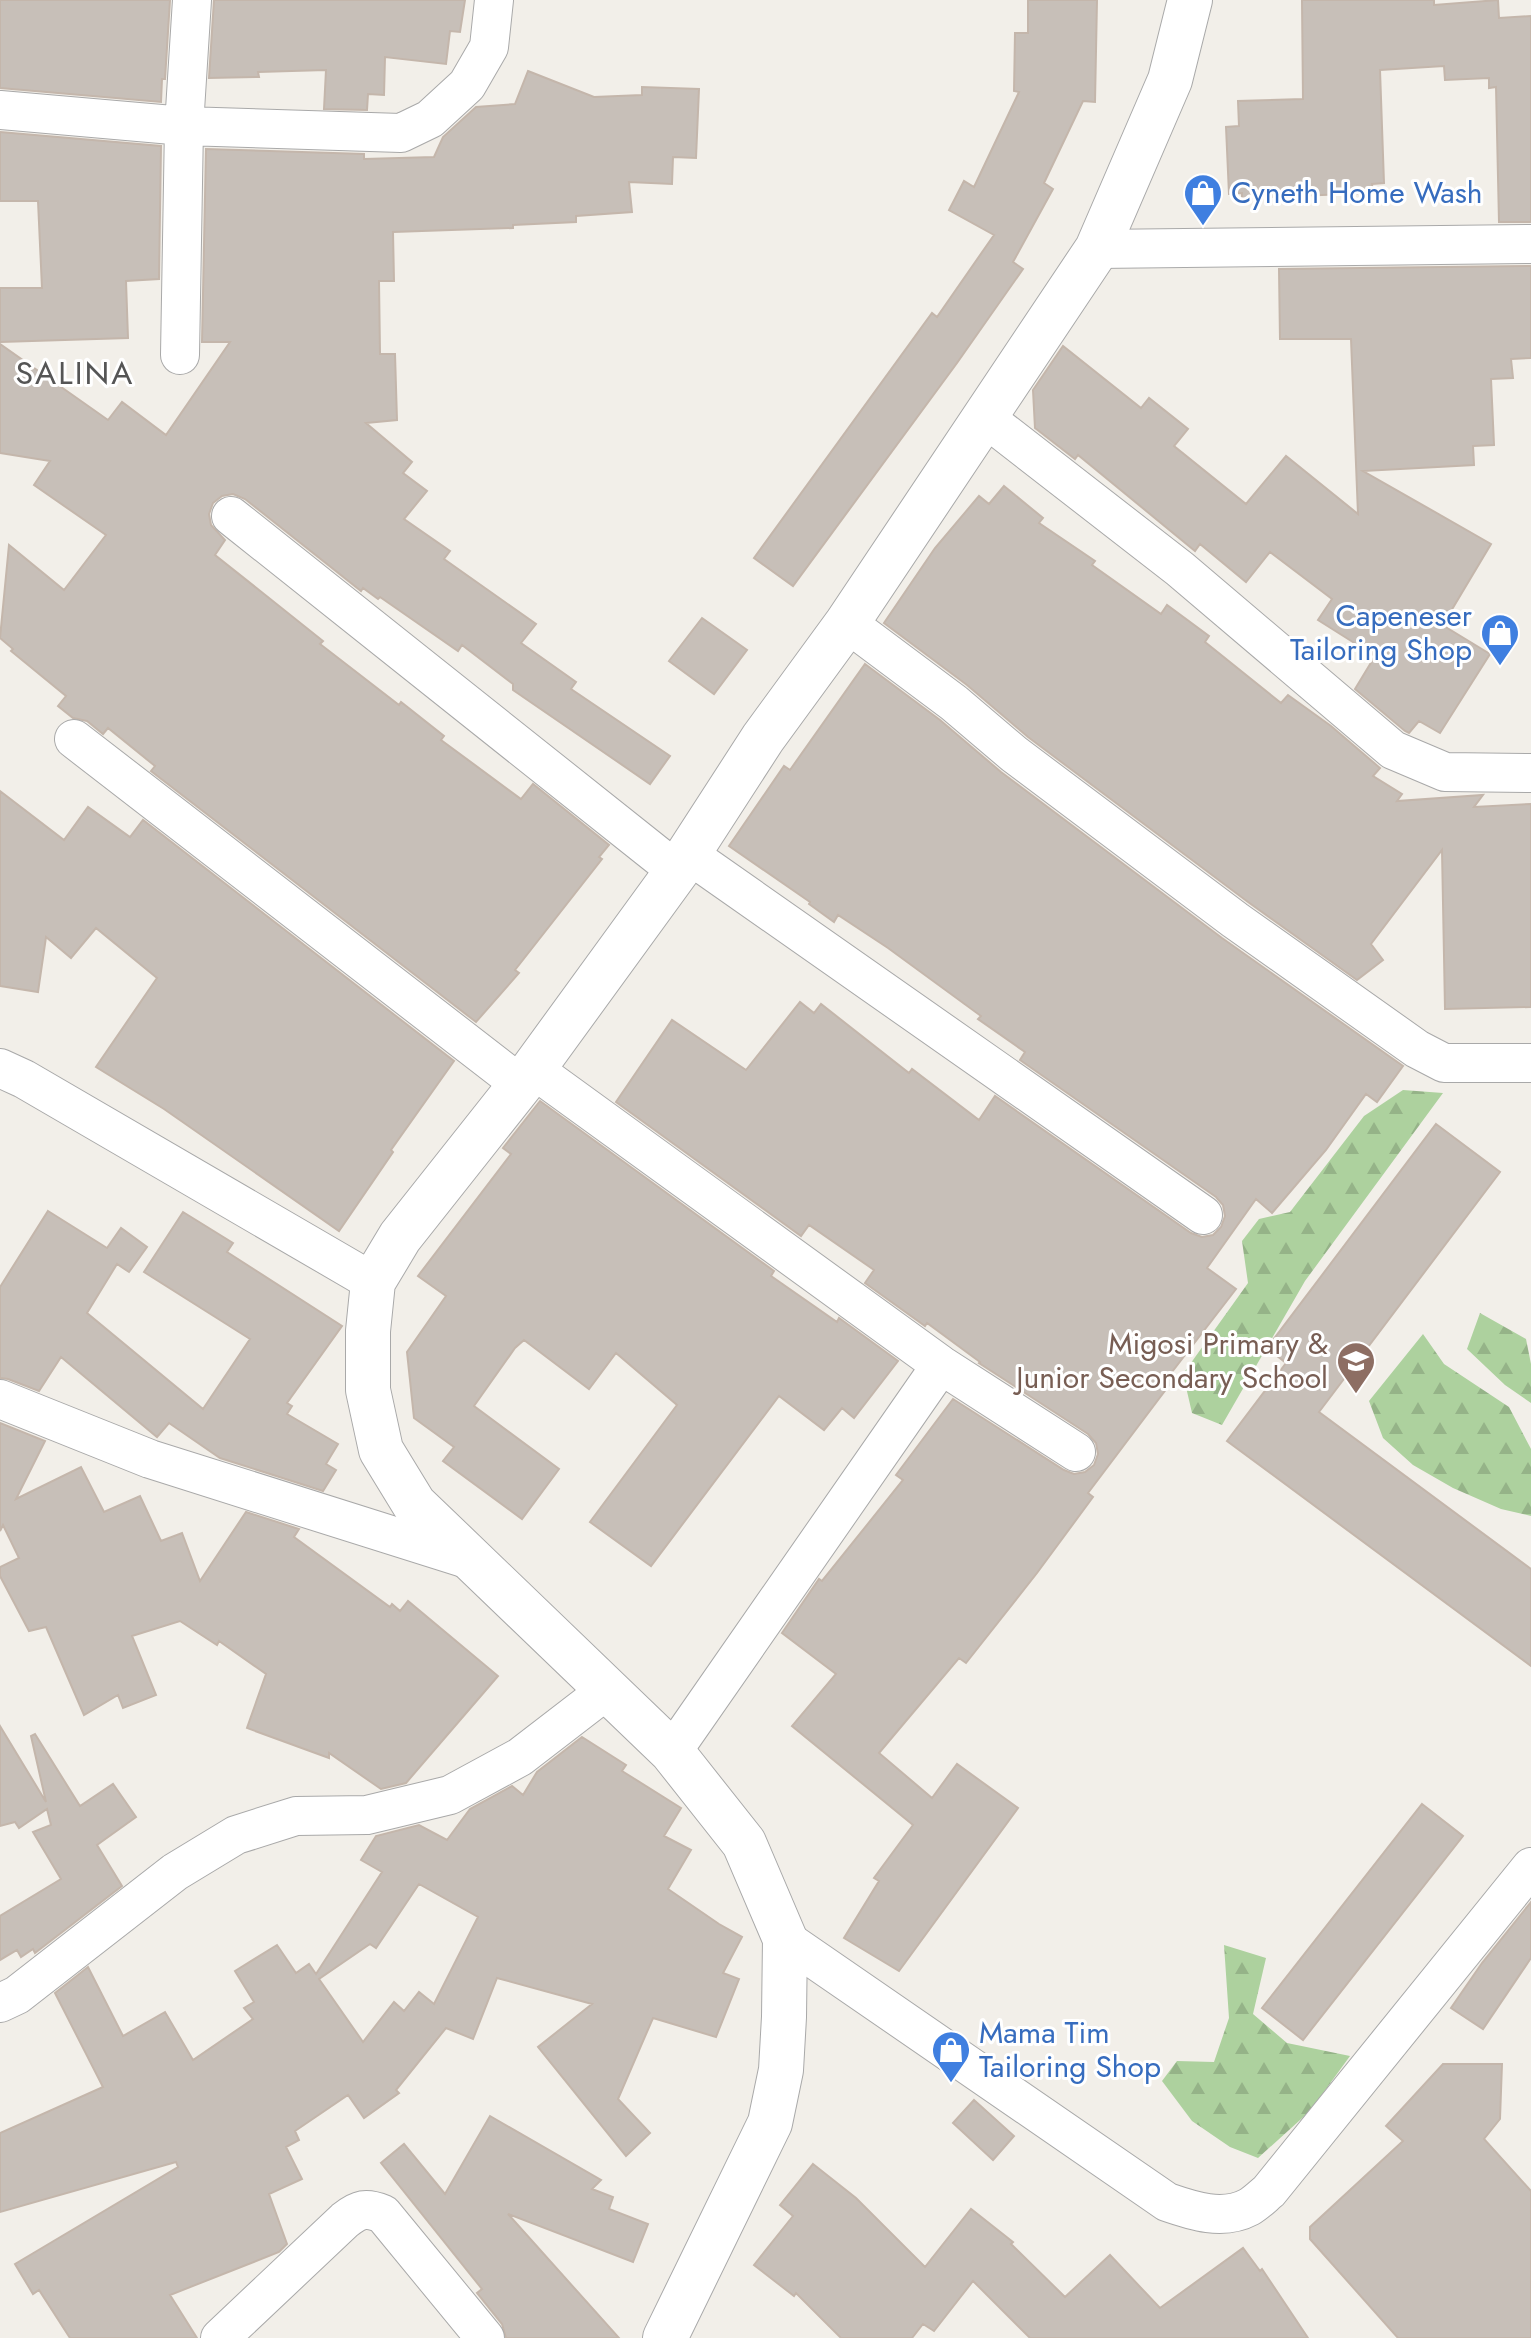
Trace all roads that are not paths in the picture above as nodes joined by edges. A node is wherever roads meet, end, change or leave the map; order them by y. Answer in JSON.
{"nodes":[{"id":1,"x":192,"y":0,"type":"edge"},
{"id":2,"x":494,"y":0,"type":"edge"},
{"id":3,"x":1190,"y":0,"type":"edge"},
{"id":4,"x":0,"y":110,"type":"edge"},
{"id":5,"x":184,"y":126,"type":"junction"},
{"id":6,"x":1531,"y":244,"type":"edge"},
{"id":7,"x":1097,"y":249,"type":"junction"},
{"id":8,"x":180,"y":355,"type":"dead end"},
{"id":9,"x":983,"y":416,"type":"junction"},
{"id":10,"x":231,"y":516,"type":"dead end"},
{"id":11,"x":847,"y":623,"type":"junction"},
{"id":12,"x":74,"y":739,"type":"dead end"},
{"id":13,"x":1531,"y":773,"type":"edge"},
{"id":14,"x":682,"y":863,"type":"junction"},
{"id":15,"x":1531,"y":1063,"type":"edge"},
{"id":16,"x":0,"y":1068,"type":"edge"},
{"id":17,"x":527,"y":1076,"type":"junction"},
{"id":18,"x":1203,"y":1215,"type":"dead end"},
{"id":19,"x":373,"y":1282,"type":"junction"},
{"id":20,"x":941,"y":1365,"type":"junction"},
{"id":21,"x":0,"y":1399,"type":"edge"},
{"id":22,"x":1076,"y":1452,"type":"dead end"},
{"id":23,"x":473,"y":1561,"type":"junction"},
{"id":24,"x":607,"y":1690,"type":"junction"},
{"id":25,"x":672,"y":1752,"type":"junction"},
{"id":26,"x":1531,"y":1867,"type":"edge"},
{"id":27,"x":785,"y":1939,"type":"junction"},
{"id":28,"x":0,"y":2003,"type":"edge"},
{"id":29,"x":220,"y":2338,"type":"edge"},
{"id":30,"x":485,"y":2338,"type":"edge"},
{"id":31,"x":665,"y":2338,"type":"edge"}],
"edges":[{"from":1,"to":5,"type":"street"},
{"from":2,"to":5,"type":"street"},
{"from":3,"to":7,"type":"street"},
{"from":4,"to":5,"type":"street"},
{"from":5,"to":8,"type":"street"},
{"from":6,"to":7,"type":"street"},
{"from":7,"to":9,"type":"street"},
{"from":9,"to":11,"type":"street"},
{"from":9,"to":13,"type":"street"},
{"from":10,"to":14,"type":"street"},
{"from":11,"to":14,"type":"street"},
{"from":11,"to":15,"type":"street"},
{"from":12,"to":17,"type":"street"},
{"from":14,"to":17,"type":"street"},
{"from":14,"to":18,"type":"street"},
{"from":16,"to":19,"type":"street"},
{"from":17,"to":19,"type":"street"},
{"from":17,"to":20,"type":"street"},
{"from":19,"to":23,"type":"street"},
{"from":20,"to":22,"type":"street"},
{"from":20,"to":25,"type":"street"},
{"from":21,"to":23,"type":"street"},
{"from":23,"to":24,"type":"street"},
{"from":24,"to":25,"type":"street"},
{"from":24,"to":28,"type":"street"},
{"from":25,"to":27,"type":"street"},
{"from":26,"to":27,"type":"street"},
{"from":27,"to":31,"type":"street"},
{"from":29,"to":30,"type":"street"}]}
